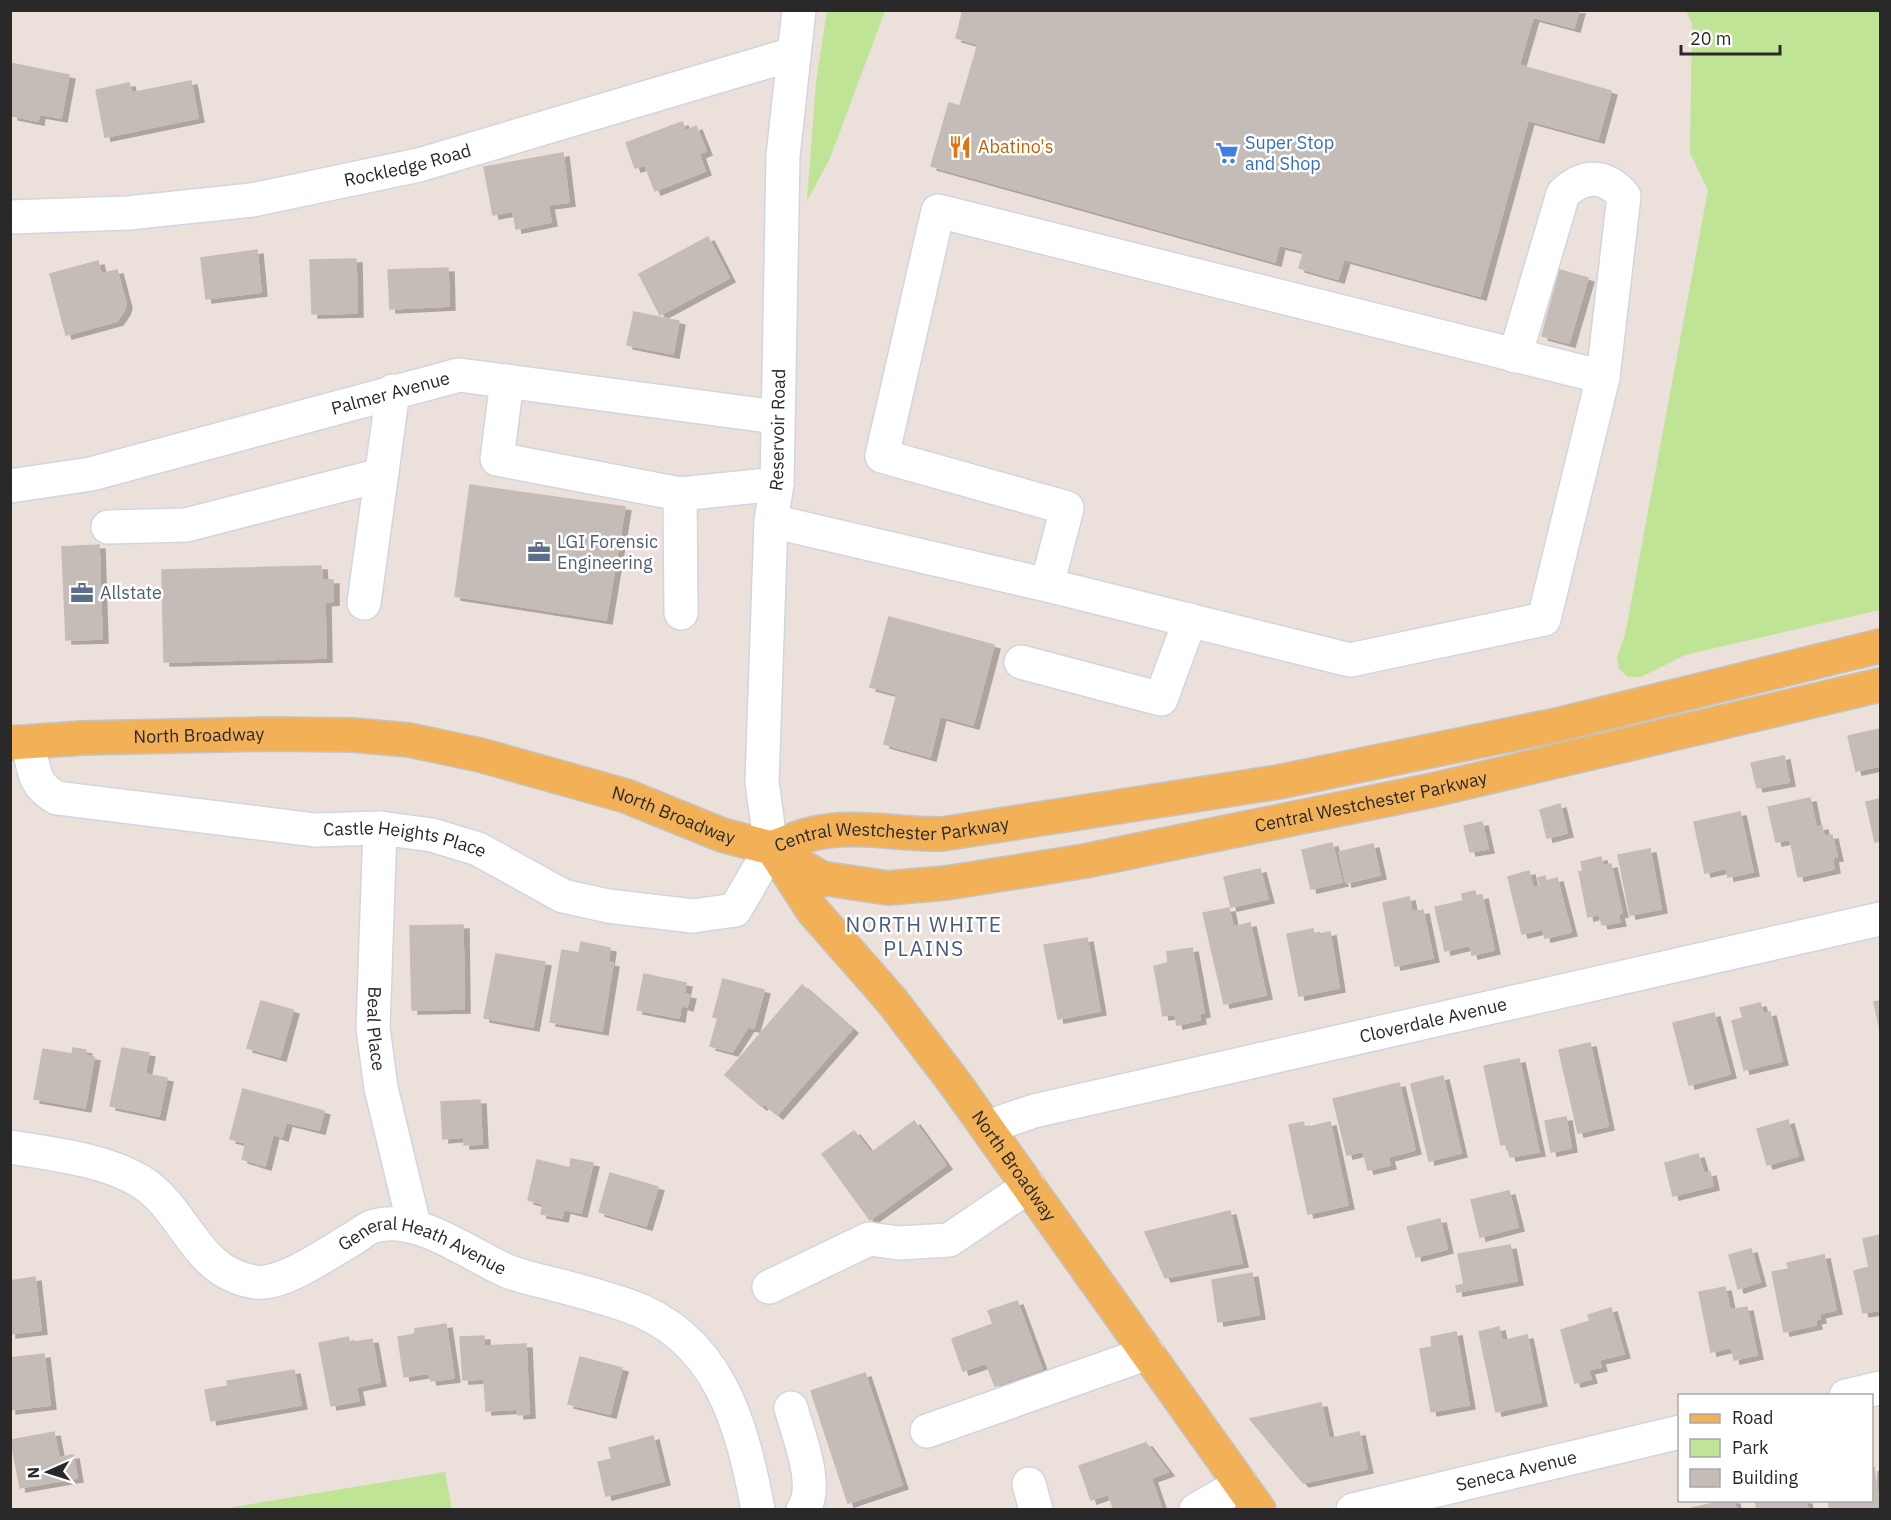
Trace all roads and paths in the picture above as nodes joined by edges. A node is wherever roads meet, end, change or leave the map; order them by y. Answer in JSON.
{"nodes":[{"id":1,"x":799,"y":10,"type":"edge"},
{"id":2,"x":793,"y":54,"type":"junction"},
{"id":3,"x":11,"y":216,"type":"edge"},
{"id":4,"x":1515,"y":356,"type":"junction"},
{"id":5,"x":1603,"y":377,"type":"junction"},
{"id":6,"x":507,"y":381,"type":"junction"},
{"id":7,"x":393,"y":391,"type":"junction"},
{"id":8,"x":777,"y":417,"type":"junction"},
{"id":9,"x":381,"y":475,"type":"junction"},
{"id":10,"x":777,"y":484,"type":"junction"},
{"id":11,"x":10,"y":486,"type":"edge"},
{"id":12,"x":680,"y":494,"type":"junction"},
{"id":13,"x":771,"y":521,"type":"junction"},
{"id":14,"x":108,"y":527,"type":"dead end"},
{"id":15,"x":1047,"y":585,"type":"junction"},
{"id":16,"x":364,"y":603,"type":"dead end"},
{"id":17,"x":681,"y":613,"type":"dead end"},
{"id":18,"x":1190,"y":621,"type":"junction"},
{"id":19,"x":1881,"y":646,"type":"edge"},
{"id":20,"x":1021,"y":662,"type":"dead end"},
{"id":21,"x":1881,"y":685,"type":"edge"},
{"id":22,"x":19,"y":743,"type":"edge"},
{"id":23,"x":380,"y":828,"type":"junction"},
{"id":24,"x":771,"y":848,"type":"junction"},
{"id":25,"x":1881,"y":920,"type":"edge"},
{"id":26,"x":987,"y":1127,"type":"junction"},
{"id":27,"x":10,"y":1147,"type":"edge"},
{"id":28,"x":1029,"y":1186,"type":"junction"},
{"id":29,"x":414,"y":1225,"type":"junction"},
{"id":30,"x":769,"y":1287,"type":"dead end"},
{"id":31,"x":1148,"y":1353,"type":"junction"},
{"id":32,"x":1881,"y":1388,"type":"edge"},
{"id":33,"x":1851,"y":1394,"type":"edge"},
{"id":34,"x":791,"y":1408,"type":"dead end"},
{"id":35,"x":927,"y":1431,"type":"dead end"},
{"id":36,"x":1678,"y":1432,"type":"edge"},
{"id":37,"x":1250,"y":1497,"type":"edge"},
{"id":38,"x":758,"y":1509,"type":"edge"},
{"id":39,"x":803,"y":1509,"type":"edge"},
{"id":40,"x":1196,"y":1509,"type":"edge"},
{"id":41,"x":1353,"y":1509,"type":"edge"}],
"edges":[{"from":1,"to":2,"type":"street","name":"Reservoir Road"},
{"from":2,"to":3,"type":"street","name":"Rockledge Road"},
{"from":2,"to":8,"type":"street","name":"Reservoir Road"},
{"from":4,"to":5,"type":"street"},
{"from":4,"to":5,"type":"street"},
{"from":4,"to":15,"type":"street"},
{"from":5,"to":18,"type":"street"},
{"from":6,"to":7,"type":"street","name":"Palmer Avenue"},
{"from":6,"to":8,"type":"street","name":"Palmer Avenue"},
{"from":6,"to":12,"type":"street"},
{"from":7,"to":9,"type":"street"},
{"from":7,"to":11,"type":"street","name":"Palmer Avenue"},
{"from":8,"to":10,"type":"street","name":"Reservoir Road"},
{"from":9,"to":14,"type":"street"},
{"from":9,"to":16,"type":"street"},
{"from":10,"to":12,"type":"street"},
{"from":10,"to":13,"type":"street","name":"Reservoir Road"},
{"from":12,"to":17,"type":"street"},
{"from":13,"to":15,"type":"street"},
{"from":13,"to":24,"type":"street","name":"Reservoir Road"},
{"from":15,"to":18,"type":"street"},
{"from":18,"to":20,"type":"street"},
{"from":19,"to":24,"type":"main road","name":"Central Westchester Parkway"},
{"from":21,"to":24,"type":"main road","name":"Central Westchester Parkway"},
{"from":22,"to":23,"type":"street","name":"Castle Heights Place"},
{"from":22,"to":24,"type":"main road","name":"North Broadway"},
{"from":23,"to":24,"type":"street","name":"Castle Heights Place"},
{"from":23,"to":29,"type":"street","name":"Beal Place"},
{"from":24,"to":26,"type":"main road","name":"North Broadway"},
{"from":25,"to":26,"type":"street","name":"Cloverdale Avenue"},
{"from":26,"to":28,"type":"main road","name":"North Broadway"},
{"from":27,"to":29,"type":"street","name":"General Heath Avenue"},
{"from":28,"to":30,"type":"street"},
{"from":28,"to":31,"type":"main road","name":"North Broadway"},
{"from":29,"to":38,"type":"street","name":"General Heath Avenue"},
{"from":31,"to":35,"type":"street"},
{"from":31,"to":37,"type":"main road","name":"North Broadway"},
{"from":32,"to":33,"type":"street"},
{"from":34,"to":39,"type":"street"},
{"from":36,"to":41,"type":"street","name":"Seneca Avenue"},
{"from":37,"to":40,"type":"street"}]}
